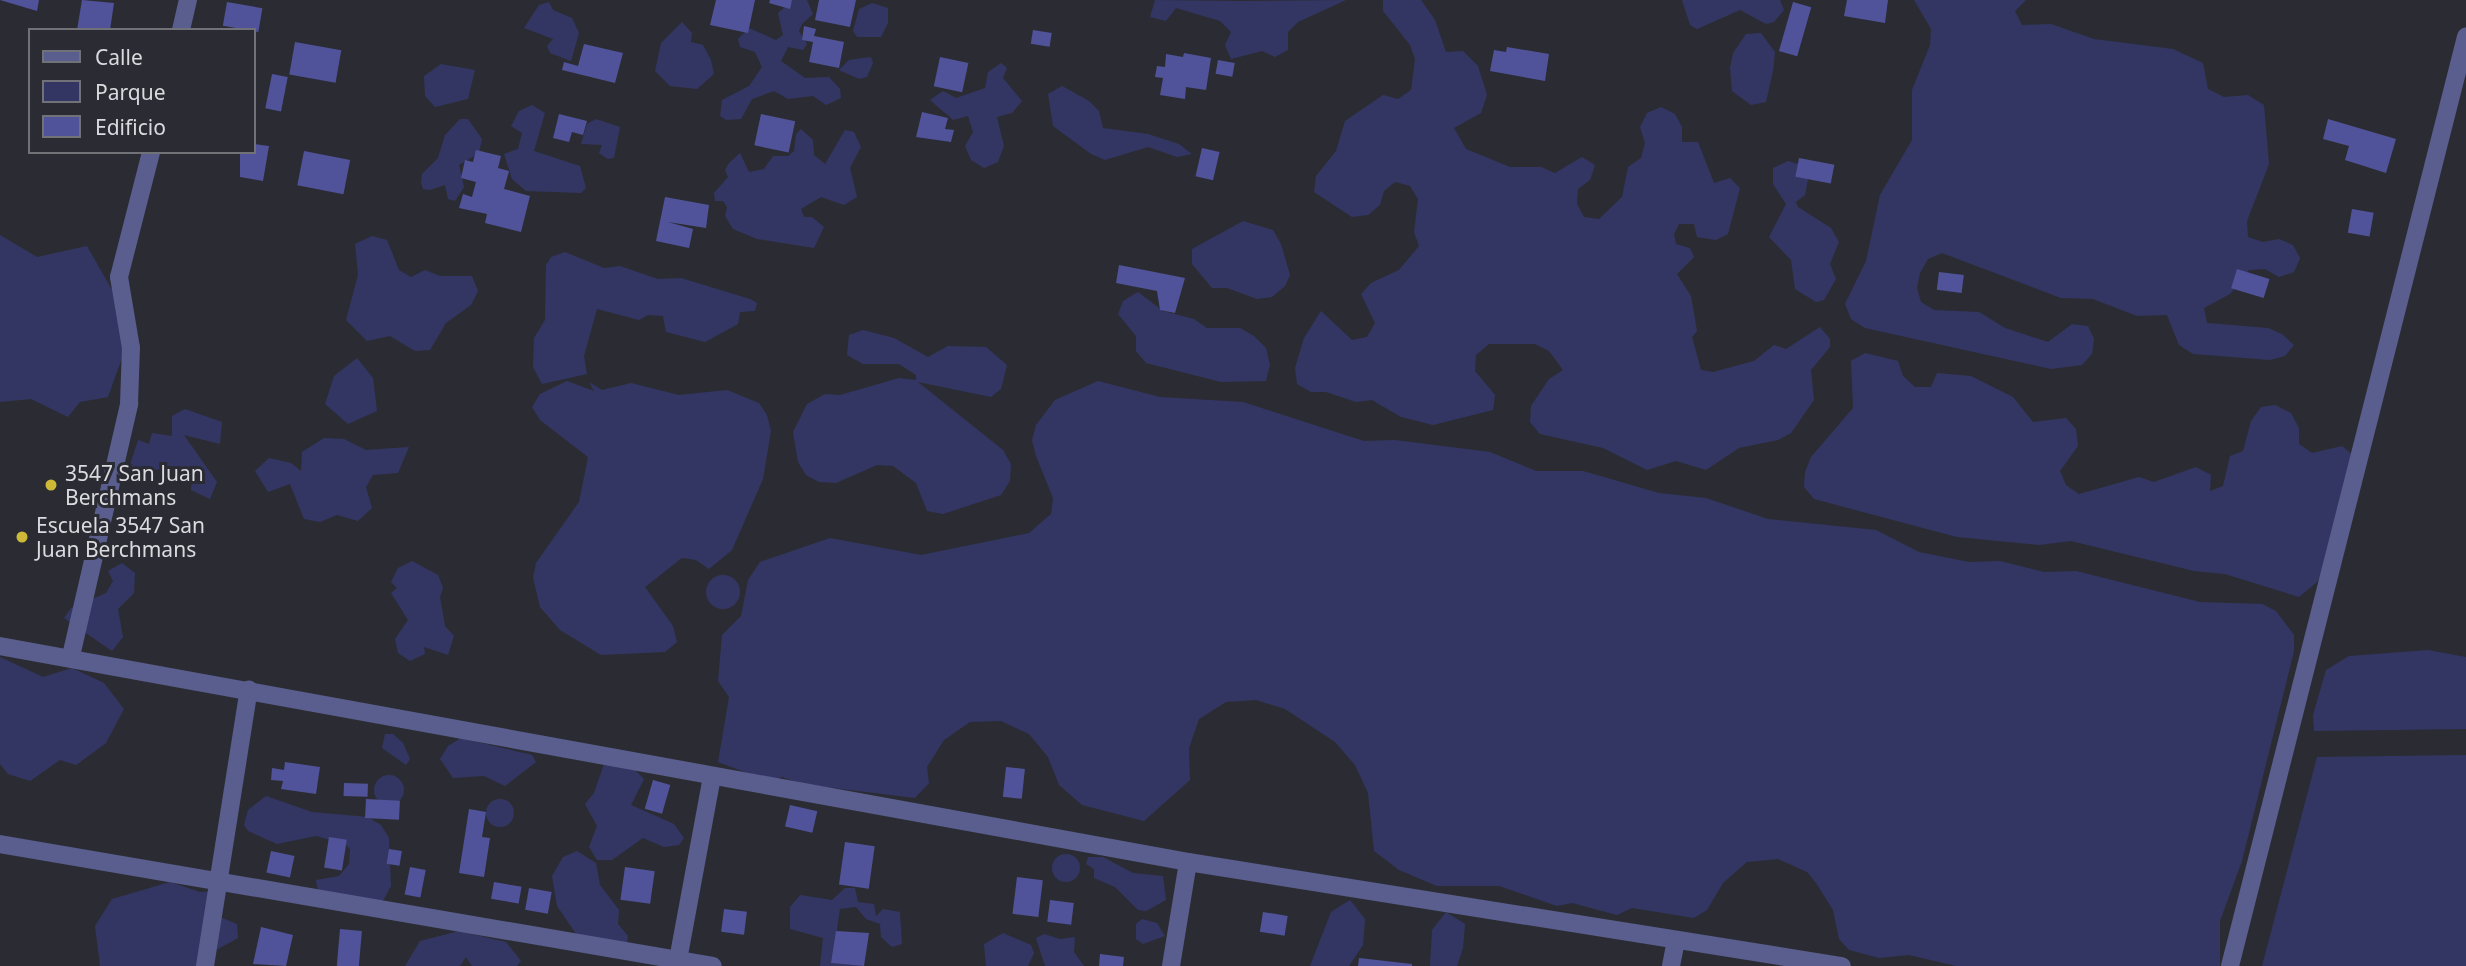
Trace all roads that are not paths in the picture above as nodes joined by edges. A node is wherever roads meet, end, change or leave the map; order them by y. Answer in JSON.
{"nodes":[{"id":1,"x":188,"y":0,"type":"edge"},
{"id":2,"x":181,"y":28,"type":"edge"},
{"id":3,"x":2466,"y":37,"type":"edge"},
{"id":4,"x":150,"y":154,"type":"edge"},
{"id":5,"x":0,"y":646,"type":"edge"},
{"id":6,"x":71,"y":656,"type":"junction"},
{"id":7,"x":249,"y":689,"type":"junction"},
{"id":8,"x":712,"y":776,"type":"junction"},
{"id":9,"x":0,"y":844,"type":"edge"},
{"id":10,"x":1188,"y":862,"type":"junction"},
{"id":11,"x":218,"y":881,"type":"junction"},
{"id":12,"x":1676,"y":941,"type":"junction"},
{"id":13,"x":678,"y":960,"type":"junction"},
{"id":14,"x":205,"y":966,"type":"edge"},
{"id":15,"x":712,"y":966,"type":"edge"},
{"id":16,"x":1171,"y":966,"type":"edge"},
{"id":17,"x":1671,"y":966,"type":"edge"},
{"id":18,"x":1842,"y":966,"type":"edge"},
{"id":19,"x":2230,"y":966,"type":"edge"}],
"edges":[{"from":1,"to":2,"type":"street"},
{"from":3,"to":19,"type":"street"},
{"from":4,"to":6,"type":"street"},
{"from":5,"to":6,"type":"street"},
{"from":6,"to":7,"type":"street"},
{"from":7,"to":8,"type":"street"},
{"from":7,"to":11,"type":"street"},
{"from":8,"to":10,"type":"street"},
{"from":8,"to":13,"type":"street"},
{"from":9,"to":11,"type":"street"},
{"from":10,"to":12,"type":"street"},
{"from":10,"to":16,"type":"street"},
{"from":11,"to":13,"type":"street"},
{"from":11,"to":14,"type":"street"},
{"from":12,"to":17,"type":"street"},
{"from":12,"to":18,"type":"street"},
{"from":13,"to":15,"type":"street"}]}
